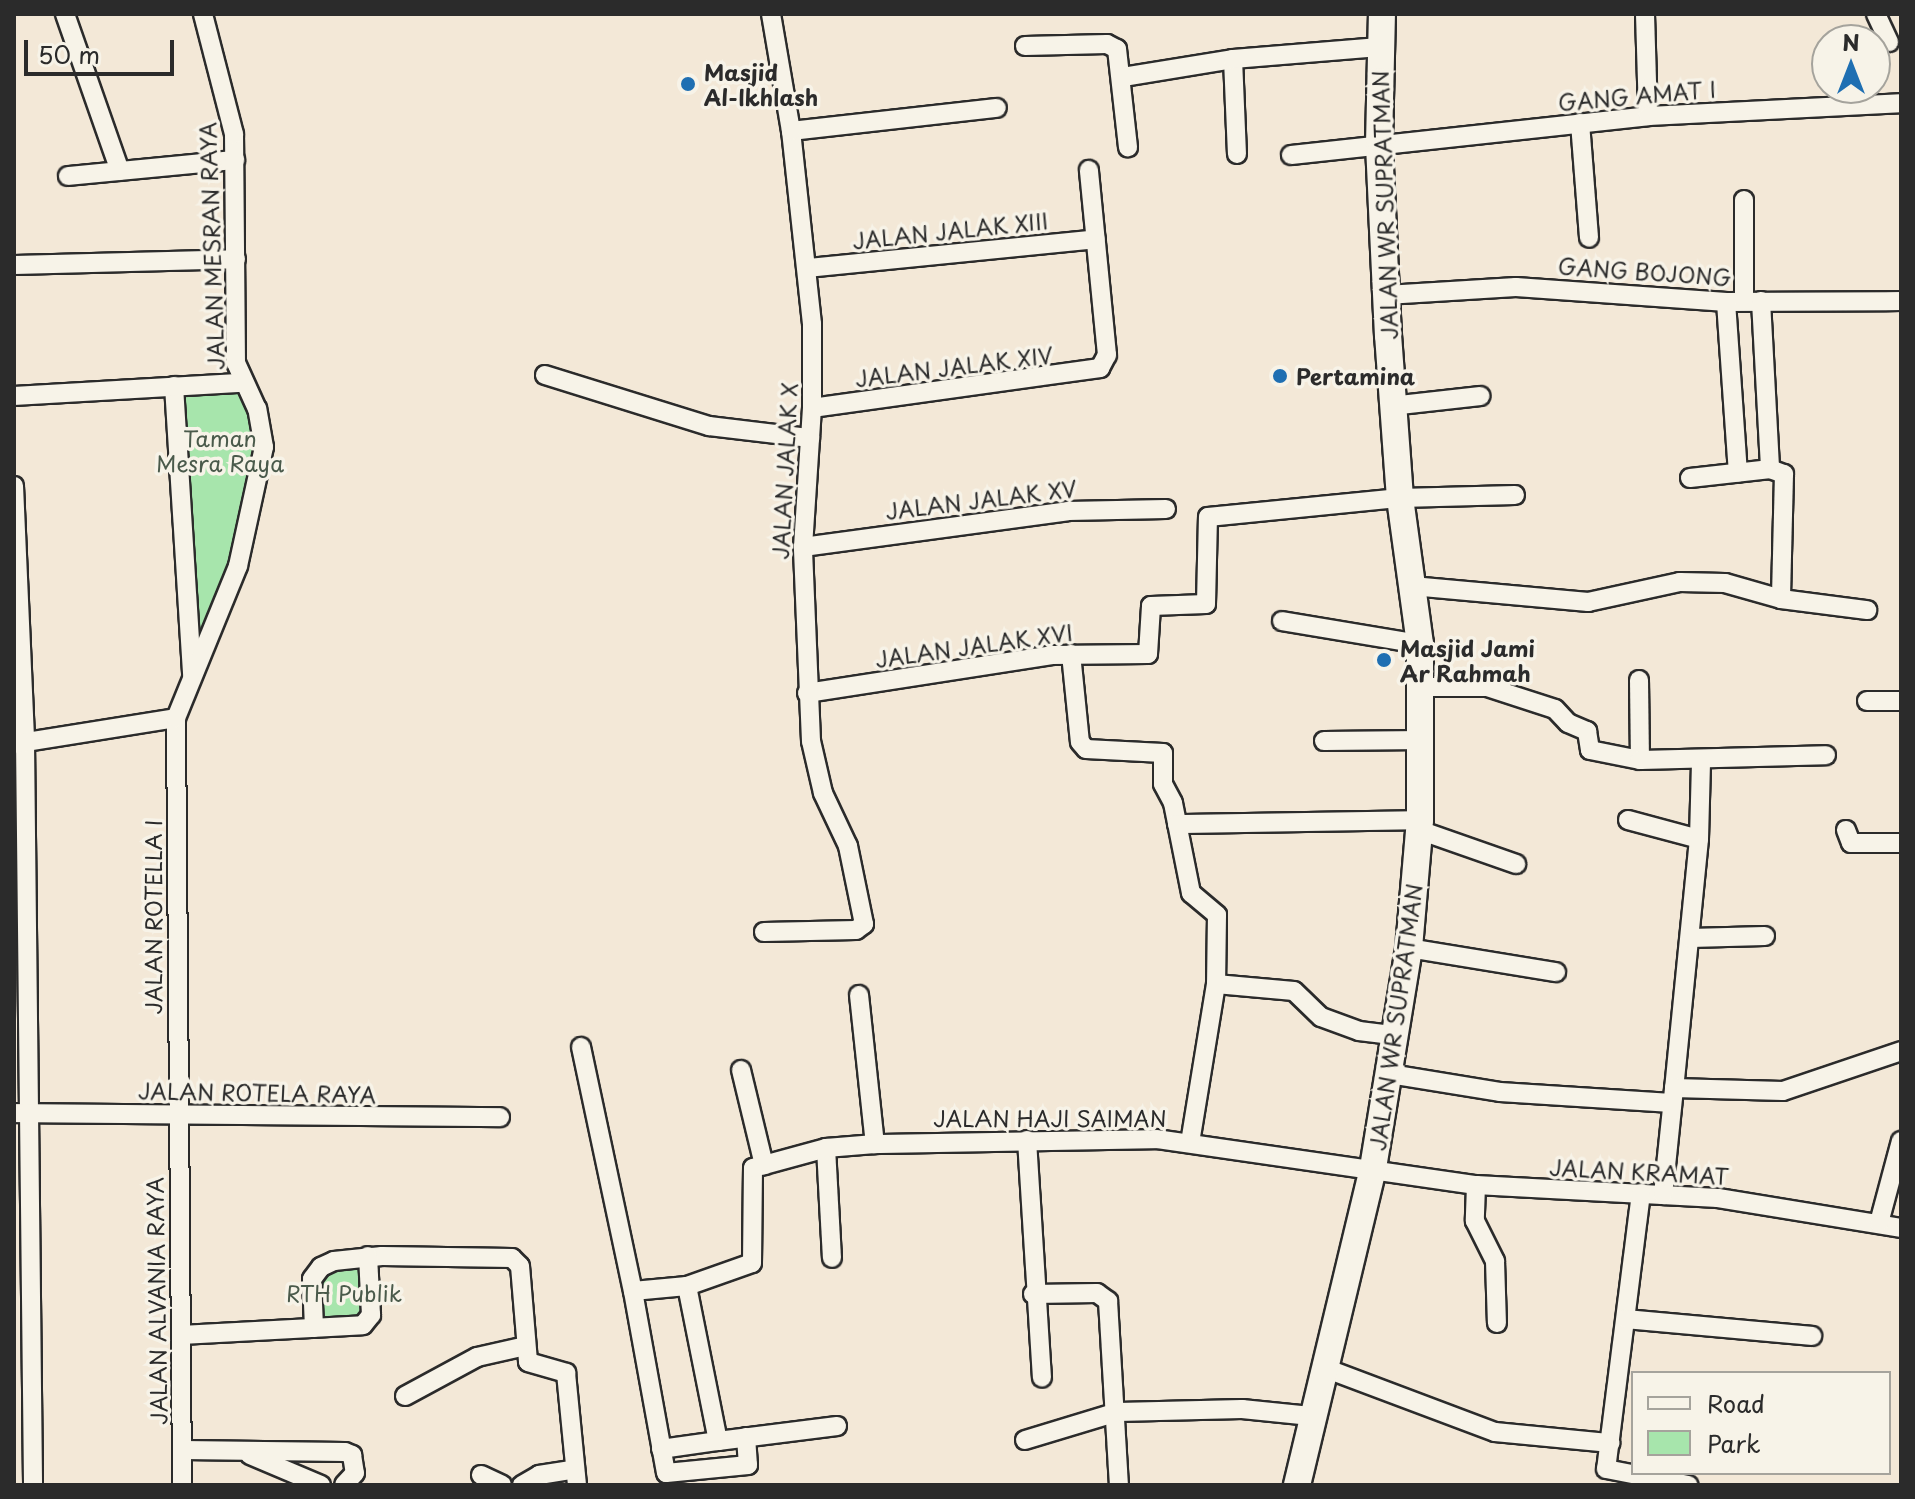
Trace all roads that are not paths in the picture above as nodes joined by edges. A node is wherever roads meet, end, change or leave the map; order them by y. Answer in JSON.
{"nodes":[{"id":1,"x":65,"y":14,"type":"edge"},
{"id":2,"x":203,"y":14,"type":"edge"},
{"id":3,"x":771,"y":14,"type":"edge"},
{"id":4,"x":1382,"y":14,"type":"edge"},
{"id":5,"x":1645,"y":14,"type":"edge"},
{"id":6,"x":1025,"y":46,"type":"dead end"},
{"id":7,"x":1380,"y":47,"type":"junction"},
{"id":8,"x":1233,"y":59,"type":"junction"},
{"id":9,"x":1123,"y":77,"type":"junction"},
{"id":10,"x":1901,"y":103,"type":"edge"},
{"id":11,"x":997,"y":108,"type":"dead end"},
{"id":12,"x":1648,"y":116,"type":"junction"},
{"id":13,"x":1580,"y":123,"type":"junction"},
{"id":14,"x":791,"y":131,"type":"junction"},
{"id":15,"x":1379,"y":144,"type":"junction"},
{"id":16,"x":1128,"y":147,"type":"dead end"},
{"id":17,"x":1237,"y":154,"type":"dead end"},
{"id":18,"x":1291,"y":155,"type":"dead end"},
{"id":19,"x":235,"y":160,"type":"junction"},
{"id":20,"x":1089,"y":170,"type":"dead end"},
{"id":21,"x":120,"y":171,"type":"junction"},
{"id":22,"x":68,"y":176,"type":"dead end"},
{"id":23,"x":1744,"y":200,"type":"dead end"},
{"id":24,"x":1589,"y":238,"type":"dead end"},
{"id":25,"x":1096,"y":239,"type":"junction"},
{"id":26,"x":236,"y":259,"type":"junction"},
{"id":27,"x":14,"y":265,"type":"edge"},
{"id":28,"x":808,"y":268,"type":"junction"},
{"id":29,"x":1386,"y":295,"type":"junction"},
{"id":30,"x":1744,"y":301,"type":"junction"},
{"id":31,"x":1901,"y":301,"type":"edge"},
{"id":32,"x":545,"y":375,"type":"dead end"},
{"id":33,"x":242,"y":383,"type":"junction"},
{"id":34,"x":174,"y":386,"type":"junction"},
{"id":35,"x":14,"y":396,"type":"edge"},
{"id":36,"x":1480,"y":396,"type":"dead end"},
{"id":37,"x":1391,"y":406,"type":"junction"},
{"id":38,"x":812,"y":408,"type":"junction"},
{"id":39,"x":810,"y":438,"type":"junction"},
{"id":40,"x":1770,"y":469,"type":"junction"},
{"id":41,"x":1738,"y":473,"type":"junction"},
{"id":42,"x":1690,"y":478,"type":"dead end"},
{"id":43,"x":14,"y":486,"type":"edge"},
{"id":44,"x":1515,"y":495,"type":"dead end"},
{"id":45,"x":1400,"y":498,"type":"junction"},
{"id":46,"x":1166,"y":509,"type":"dead end"},
{"id":47,"x":803,"y":547,"type":"junction"},
{"id":48,"x":1412,"y":586,"type":"junction"},
{"id":49,"x":1781,"y":599,"type":"junction"},
{"id":50,"x":1867,"y":610,"type":"dead end"},
{"id":51,"x":1282,"y":621,"type":"dead end"},
{"id":52,"x":1420,"y":644,"type":"junction"},
{"id":53,"x":1071,"y":654,"type":"junction"},
{"id":54,"x":1639,"y":680,"type":"dead end"},
{"id":55,"x":192,"y":682,"type":"junction"},
{"id":56,"x":1421,"y":687,"type":"junction"},
{"id":57,"x":807,"y":693,"type":"junction"},
{"id":58,"x":1867,"y":701,"type":"dead end"},
{"id":59,"x":1901,"y":701,"type":"edge"},
{"id":60,"x":176,"y":718,"type":"junction"},
{"id":61,"x":1423,"y":740,"type":"junction"},
{"id":62,"x":1324,"y":741,"type":"dead end"},
{"id":63,"x":19,"y":743,"type":"edge"},
{"id":64,"x":1826,"y":755,"type":"dead end"},
{"id":65,"x":1640,"y":760,"type":"junction"},
{"id":66,"x":1701,"y":761,"type":"junction"},
{"id":67,"x":1628,"y":820,"type":"dead end"},
{"id":68,"x":1177,"y":824,"type":"junction"},
{"id":69,"x":1420,"y":825,"type":"junction"},
{"id":70,"x":1846,"y":830,"type":"dead end"},
{"id":71,"x":1699,"y":839,"type":"junction"},
{"id":72,"x":1901,"y":843,"type":"edge"},
{"id":73,"x":1516,"y":864,"type":"dead end"},
{"id":74,"x":764,"y":932,"type":"dead end"},
{"id":75,"x":1765,"y":936,"type":"dead end"},
{"id":76,"x":1690,"y":938,"type":"junction"},
{"id":77,"x":1409,"y":948,"type":"junction"},
{"id":78,"x":1556,"y":972,"type":"dead end"},
{"id":79,"x":1216,"y":984,"type":"junction"},
{"id":80,"x":859,"y":995,"type":"dead end"},
{"id":81,"x":1394,"y":1035,"type":"junction"},
{"id":82,"x":581,"y":1047,"type":"dead end"},
{"id":83,"x":1901,"y":1051,"type":"edge"},
{"id":84,"x":741,"y":1070,"type":"dead end"},
{"id":85,"x":1390,"y":1074,"type":"junction"},
{"id":86,"x":1673,"y":1096,"type":"junction"},
{"id":87,"x":21,"y":1112,"type":"edge"},
{"id":88,"x":177,"y":1116,"type":"junction"},
{"id":89,"x":500,"y":1117,"type":"dead end"},
{"id":90,"x":1027,"y":1140,"type":"junction"},
{"id":91,"x":1901,"y":1141,"type":"edge"},
{"id":92,"x":1190,"y":1143,"type":"junction"},
{"id":93,"x":875,"y":1144,"type":"junction"},
{"id":94,"x":826,"y":1148,"type":"junction"},
{"id":95,"x":764,"y":1165,"type":"junction"},
{"id":96,"x":1373,"y":1168,"type":"junction"},
{"id":97,"x":1476,"y":1185,"type":"junction"},
{"id":98,"x":1641,"y":1193,"type":"junction"},
{"id":99,"x":1663,"y":1195,"type":"junction"},
{"id":100,"x":1879,"y":1223,"type":"junction"},
{"id":101,"x":1901,"y":1228,"type":"edge"},
{"id":102,"x":368,"y":1256,"type":"junction"},
{"id":103,"x":832,"y":1258,"type":"dead end"},
{"id":104,"x":687,"y":1286,"type":"junction"},
{"id":105,"x":633,"y":1291,"type":"junction"},
{"id":106,"x":1033,"y":1294,"type":"junction"},
{"id":107,"x":1626,"y":1319,"type":"junction"},
{"id":108,"x":1497,"y":1323,"type":"dead end"},
{"id":109,"x":314,"y":1328,"type":"junction"},
{"id":110,"x":181,"y":1335,"type":"junction"},
{"id":111,"x":1812,"y":1336,"type":"dead end"},
{"id":112,"x":526,"y":1346,"type":"junction"},
{"id":113,"x":1322,"y":1367,"type":"junction"},
{"id":114,"x":1042,"y":1378,"type":"dead end"},
{"id":115,"x":405,"y":1396,"type":"dead end"},
{"id":116,"x":1118,"y":1412,"type":"junction"},
{"id":117,"x":1311,"y":1416,"type":"junction"},
{"id":118,"x":837,"y":1426,"type":"dead end"},
{"id":119,"x":746,"y":1437,"type":"junction"},
{"id":120,"x":1025,"y":1440,"type":"dead end"},
{"id":121,"x":718,"y":1441,"type":"junction"},
{"id":122,"x":1610,"y":1443,"type":"junction"},
{"id":123,"x":661,"y":1449,"type":"junction"},
{"id":124,"x":183,"y":1450,"type":"junction"},
{"id":125,"x":243,"y":1453,"type":"junction"},
{"id":126,"x":481,"y":1475,"type":"dead end"},
{"id":127,"x":576,"y":1477,"type":"edge"},
{"id":128,"x":33,"y":1485,"type":"edge"},
{"id":129,"x":182,"y":1485,"type":"edge"},
{"id":130,"x":321,"y":1485,"type":"edge"},
{"id":131,"x":344,"y":1485,"type":"edge"},
{"id":132,"x":502,"y":1485,"type":"edge"},
{"id":133,"x":522,"y":1485,"type":"edge"},
{"id":134,"x":1119,"y":1485,"type":"edge"},
{"id":135,"x":1297,"y":1485,"type":"edge"},
{"id":136,"x":1688,"y":1485,"type":"edge"}],
"edges":[{"from":1,"to":21,"type":"street"},
{"from":2,"to":19,"type":"street","name":"JALAN MESRAN RAYA"},
{"from":3,"to":14,"type":"street","name":"JALAN JALAK X"},
{"from":4,"to":7,"type":"street","name":"JALAN WR SUPRATMAN"},
{"from":5,"to":12,"type":"street"},
{"from":6,"to":9,"type":"street"},
{"from":7,"to":8,"type":"street"},
{"from":7,"to":15,"type":"street","name":"JALAN WR SUPRATMAN"},
{"from":8,"to":9,"type":"street"},
{"from":8,"to":17,"type":"street"},
{"from":9,"to":16,"type":"street"},
{"from":10,"to":12,"type":"street","name":"GANG AMAT I"},
{"from":11,"to":14,"type":"street"},
{"from":12,"to":13,"type":"street","name":"GANG AMAT I"},
{"from":13,"to":15,"type":"street","name":"GANG AMAT I"},
{"from":13,"to":24,"type":"street"},
{"from":14,"to":28,"type":"street","name":"JALAN JALAK X"},
{"from":15,"to":18,"type":"street","name":"GANG AMAT I"},
{"from":15,"to":29,"type":"street","name":"JALAN WR SUPRATMAN"},
{"from":19,"to":21,"type":"street"},
{"from":19,"to":26,"type":"street","name":"JALAN MESRAN RAYA"},
{"from":20,"to":25,"type":"street"},
{"from":21,"to":22,"type":"street"},
{"from":23,"to":30,"type":"street"},
{"from":25,"to":28,"type":"street","name":"JALAN JALAK XIII"},
{"from":25,"to":38,"type":"street","name":"JALAN JALAK XIV"},
{"from":26,"to":27,"type":"street"},
{"from":26,"to":33,"type":"street","name":"JALAN MESRAN RAYA"},
{"from":28,"to":38,"type":"street","name":"JALAN JALAK X"},
{"from":29,"to":30,"type":"street","name":"GANG BOJONG"},
{"from":29,"to":37,"type":"street","name":"JALAN WR SUPRATMAN"},
{"from":30,"to":31,"type":"street","name":"GANG BOJONG"},
{"from":30,"to":40,"type":"street"},
{"from":30,"to":41,"type":"street"},
{"from":32,"to":39,"type":"street"},
{"from":33,"to":34,"type":"street","name":"JALAN MESRAN RAYA"},
{"from":33,"to":55,"type":"street","name":"JALAN MESRAN RAYA"},
{"from":34,"to":35,"type":"street","name":"JALAN MESRAN RAYA"},
{"from":34,"to":55,"type":"street"},
{"from":36,"to":37,"type":"street"},
{"from":37,"to":45,"type":"street","name":"JALAN WR SUPRATMAN"},
{"from":38,"to":39,"type":"street","name":"JALAN JALAK X"},
{"from":39,"to":47,"type":"street","name":"JALAN JALAK X"},
{"from":40,"to":41,"type":"street"},
{"from":40,"to":49,"type":"street"},
{"from":41,"to":42,"type":"street"},
{"from":43,"to":63,"type":"street"},
{"from":44,"to":45,"type":"street"},
{"from":45,"to":48,"type":"street","name":"JALAN WR SUPRATMAN"},
{"from":45,"to":53,"type":"street","name":"JALAN JALAK XVI"},
{"from":46,"to":47,"type":"street","name":"JALAN JALAK XV"},
{"from":47,"to":57,"type":"street","name":"JALAN JALAK X"},
{"from":48,"to":49,"type":"street"},
{"from":48,"to":52,"type":"street","name":"JALAN WR SUPRATMAN"},
{"from":49,"to":50,"type":"street"},
{"from":51,"to":52,"type":"street"},
{"from":52,"to":56,"type":"street","name":"JALAN WR SUPRATMAN"},
{"from":53,"to":57,"type":"street","name":"JALAN JALAK XVI"},
{"from":53,"to":68,"type":"street"},
{"from":54,"to":65,"type":"street"},
{"from":55,"to":60,"type":"street","name":"JALAN MESRAN RAYA"},
{"from":56,"to":61,"type":"street","name":"JALAN WR SUPRATMAN"},
{"from":56,"to":65,"type":"street"},
{"from":57,"to":74,"type":"street","name":"JALAN JALAK X"},
{"from":58,"to":59,"type":"street"},
{"from":60,"to":63,"type":"street"},
{"from":60,"to":88,"type":"street","name":"JALAN ROTELLA I"},
{"from":61,"to":62,"type":"street"},
{"from":61,"to":69,"type":"street","name":"JALAN WR SUPRATMAN"},
{"from":63,"to":87,"type":"street"},
{"from":64,"to":66,"type":"street"},
{"from":65,"to":66,"type":"street"},
{"from":66,"to":71,"type":"street"},
{"from":67,"to":71,"type":"street"},
{"from":68,"to":69,"type":"street"},
{"from":68,"to":79,"type":"street"},
{"from":69,"to":73,"type":"street"},
{"from":69,"to":77,"type":"street","name":"JALAN WR SUPRATMAN"},
{"from":70,"to":72,"type":"street"},
{"from":71,"to":76,"type":"street"},
{"from":75,"to":76,"type":"street"},
{"from":76,"to":86,"type":"street"},
{"from":77,"to":78,"type":"street"},
{"from":77,"to":81,"type":"street","name":"JALAN WR SUPRATMAN"},
{"from":79,"to":81,"type":"street"},
{"from":79,"to":92,"type":"street"},
{"from":80,"to":93,"type":"street"},
{"from":81,"to":85,"type":"street","name":"JALAN WR SUPRATMAN"},
{"from":82,"to":105,"type":"street"},
{"from":83,"to":86,"type":"street"},
{"from":84,"to":95,"type":"street"},
{"from":85,"to":86,"type":"street"},
{"from":85,"to":96,"type":"street","name":"JALAN WR SUPRATMAN"},
{"from":86,"to":99,"type":"street"},
{"from":87,"to":88,"type":"street","name":"JALAN ROTELA RAYA"},
{"from":87,"to":128,"type":"street"},
{"from":88,"to":89,"type":"street","name":"JALAN ROTELA RAYA"},
{"from":88,"to":110,"type":"street","name":"JALAN ALVANIA RAYA"},
{"from":90,"to":92,"type":"street","name":"JALAN HAJI SAIMAN"},
{"from":90,"to":93,"type":"street","name":"JALAN HAJI SAIMAN"},
{"from":90,"to":106,"type":"street"},
{"from":91,"to":100,"type":"street"},
{"from":92,"to":96,"type":"street","name":"JALAN HAJI SAIMAN"},
{"from":93,"to":94,"type":"street","name":"JALAN HAJI SAIMAN"},
{"from":94,"to":95,"type":"street","name":"JALAN HAJI SAIMAN"},
{"from":94,"to":103,"type":"street"},
{"from":95,"to":104,"type":"street"},
{"from":96,"to":97,"type":"street","name":"JALAN KRAMAT"},
{"from":96,"to":113,"type":"street","name":"JALAN WR SUPRATMAN"},
{"from":97,"to":98,"type":"street","name":"JALAN KRAMAT"},
{"from":97,"to":108,"type":"street"},
{"from":98,"to":99,"type":"street","name":"JALAN KRAMAT"},
{"from":98,"to":107,"type":"street"},
{"from":99,"to":100,"type":"street","name":"JALAN KRAMAT"},
{"from":100,"to":101,"type":"street","name":"JALAN KRAMAT"},
{"from":102,"to":109,"type":"street"},
{"from":102,"to":109,"type":"street"},
{"from":102,"to":112,"type":"street"},
{"from":104,"to":105,"type":"street"},
{"from":104,"to":121,"type":"street"},
{"from":105,"to":123,"type":"street"},
{"from":106,"to":114,"type":"street"},
{"from":106,"to":116,"type":"street"},
{"from":107,"to":111,"type":"street"},
{"from":107,"to":122,"type":"street"},
{"from":109,"to":110,"type":"street"},
{"from":110,"to":124,"type":"street","name":"JALAN ALVANIA RAYA"},
{"from":112,"to":115,"type":"street"},
{"from":112,"to":127,"type":"street"},
{"from":113,"to":117,"type":"street","name":"JALAN WR SUPRATMAN"},
{"from":113,"to":122,"type":"street"},
{"from":116,"to":117,"type":"street"},
{"from":116,"to":120,"type":"street"},
{"from":116,"to":134,"type":"street"},
{"from":117,"to":135,"type":"street","name":"JALAN WR SUPRATMAN"},
{"from":118,"to":119,"type":"street"},
{"from":119,"to":121,"type":"street"},
{"from":119,"to":123,"type":"street"},
{"from":121,"to":123,"type":"street"},
{"from":122,"to":136,"type":"street"},
{"from":124,"to":125,"type":"street"},
{"from":124,"to":129,"type":"street","name":"JALAN ALVANIA RAYA"},
{"from":125,"to":130,"type":"street"},
{"from":125,"to":131,"type":"street"},
{"from":126,"to":132,"type":"street"},
{"from":127,"to":133,"type":"street"}]}
